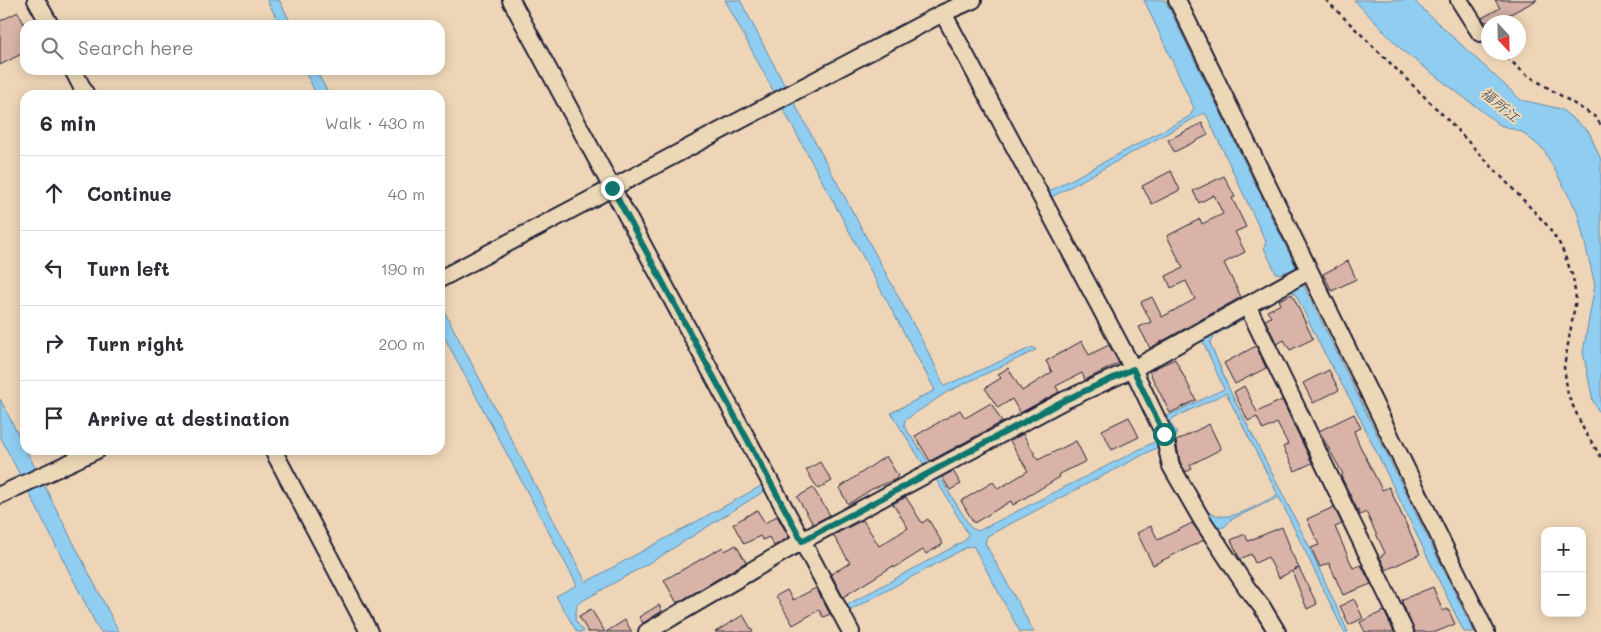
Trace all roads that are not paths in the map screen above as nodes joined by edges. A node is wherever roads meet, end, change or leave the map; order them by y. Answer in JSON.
{"nodes":[{"id":1,"x":36,"y":0,"type":"edge"},
{"id":2,"x":511,"y":0,"type":"edge"},
{"id":3,"x":973,"y":0,"type":"edge"},
{"id":4,"x":1177,"y":0,"type":"edge"},
{"id":5,"x":1459,"y":0,"type":"edge"},
{"id":6,"x":943,"y":13,"type":"junction"},
{"id":7,"x":47,"y":20,"type":"edge"},
{"id":8,"x":1480,"y":33,"type":"dead end"},
{"id":9,"x":76,"y":75,"type":"edge"},
{"id":10,"x":83,"y":90,"type":"edge"},
{"id":11,"x":612,"y":188,"type":"junction"},
{"id":12,"x":1309,"y":271,"type":"junction"},
{"id":13,"x":445,"y":276,"type":"edge"},
{"id":14,"x":1247,"y":306,"type":"junction"},
{"id":15,"x":1133,"y":369,"type":"junction"},
{"id":16,"x":86,"y":455,"type":"edge"},
{"id":17,"x":276,"y":455,"type":"edge"},
{"id":18,"x":0,"y":495,"type":"edge"},
{"id":19,"x":802,"y":541,"type":"junction"},
{"id":20,"x":369,"y":632,"type":"edge"},
{"id":21,"x":647,"y":632,"type":"edge"},
{"id":22,"x":851,"y":632,"type":"edge"},
{"id":23,"x":1277,"y":632,"type":"edge"},
{"id":24,"x":1405,"y":632,"type":"edge"},
{"id":25,"x":1486,"y":632,"type":"edge"}],
"edges":[{"from":1,"to":7,"type":"street"},
{"from":2,"to":11,"type":"street"},
{"from":3,"to":6,"type":"street"},
{"from":4,"to":12,"type":"street"},
{"from":5,"to":8,"type":"street"},
{"from":6,"to":11,"type":"street"},
{"from":6,"to":15,"type":"street"},
{"from":9,"to":10,"type":"street"},
{"from":11,"to":13,"type":"street"},
{"from":11,"to":19,"type":"street"},
{"from":12,"to":14,"type":"street"},
{"from":12,"to":25,"type":"street"},
{"from":14,"to":15,"type":"street"},
{"from":14,"to":24,"type":"street"},
{"from":15,"to":19,"type":"street"},
{"from":15,"to":23,"type":"street"},
{"from":16,"to":18,"type":"street"},
{"from":17,"to":20,"type":"street"},
{"from":19,"to":21,"type":"street"},
{"from":19,"to":22,"type":"street"}]}
